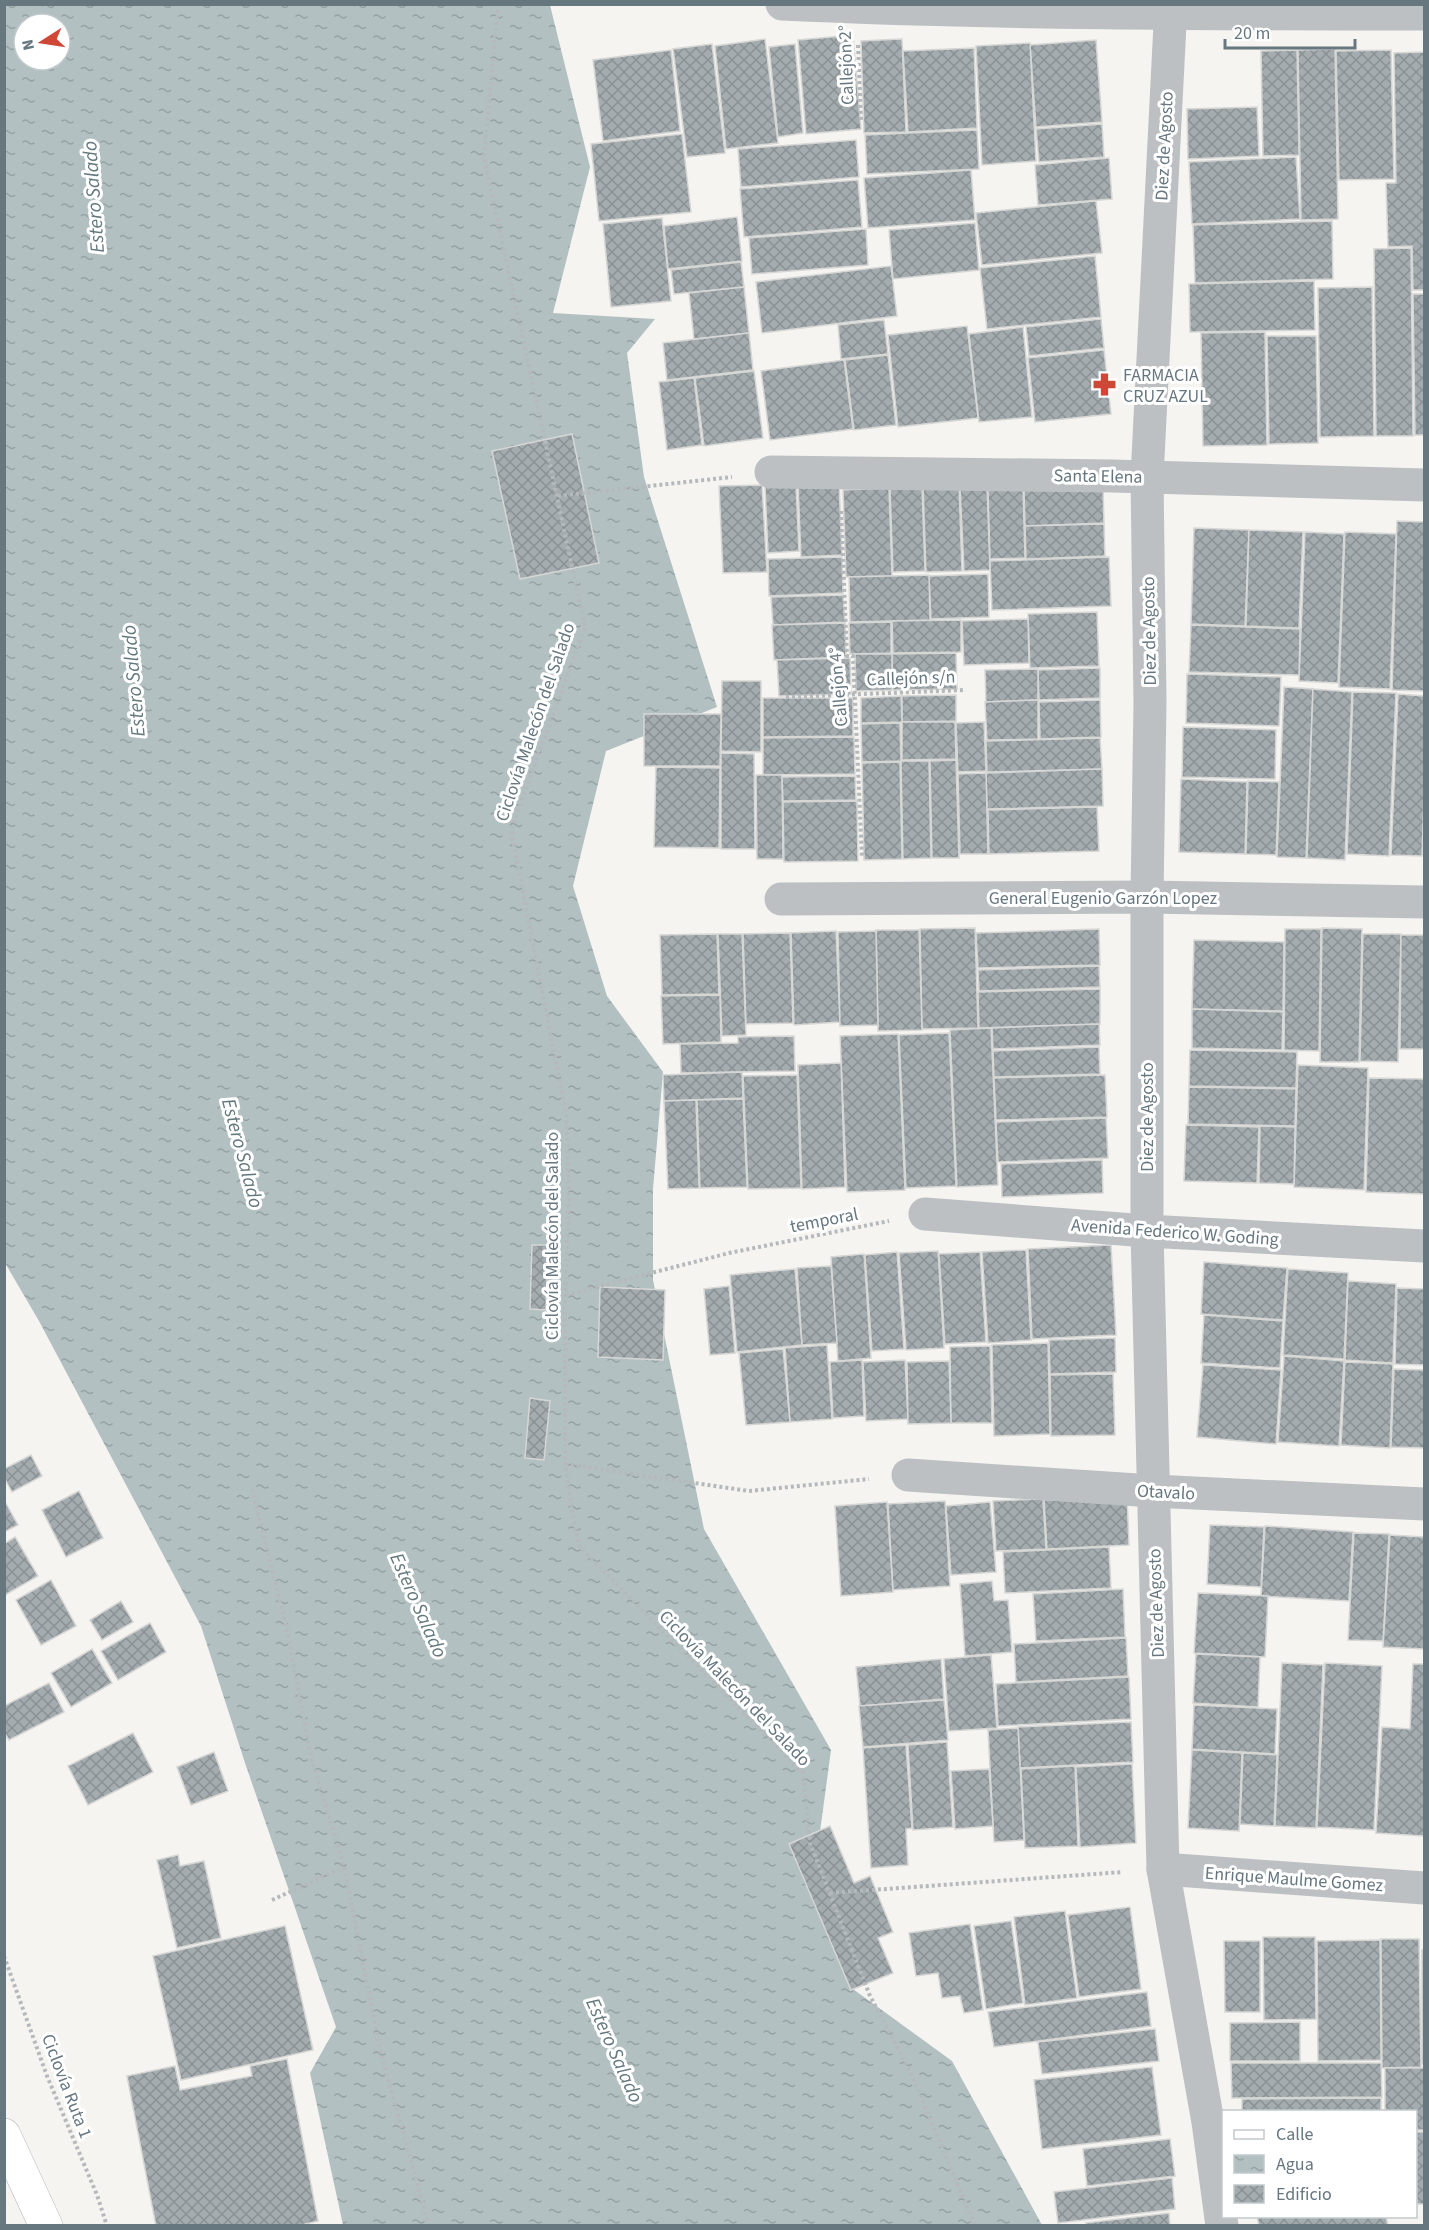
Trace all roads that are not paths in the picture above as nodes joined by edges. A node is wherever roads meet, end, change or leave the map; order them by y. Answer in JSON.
{"nodes":[{"id":1,"x":782,"y":4,"type":"edge"},
{"id":2,"x":1171,"y":9,"type":"edge"},
{"id":3,"x":1425,"y":14,"type":"edge"},
{"id":4,"x":771,"y":472,"type":"dead end"},
{"id":5,"x":1147,"y":477,"type":"junction"},
{"id":6,"x":1425,"y":484,"type":"edge"},
{"id":7,"x":1147,"y":897,"type":"junction"},
{"id":8,"x":781,"y":899,"type":"dead end"},
{"id":9,"x":1425,"y":903,"type":"edge"},
{"id":10,"x":925,"y":1214,"type":"road end"},
{"id":11,"x":1147,"y":1231,"type":"junction"},
{"id":12,"x":1425,"y":1246,"type":"edge"},
{"id":13,"x":908,"y":1475,"type":"road end"},
{"id":14,"x":1153,"y":1491,"type":"junction"},
{"id":15,"x":1425,"y":1504,"type":"edge"},
{"id":16,"x":1163,"y":1869,"type":"junction"},
{"id":17,"x":1425,"y":1888,"type":"edge"},
{"id":18,"x":4,"y":2135,"type":"edge"},
{"id":19,"x":4,"y":2160,"type":"edge"},
{"id":20,"x":40,"y":2211,"type":"edge"},
{"id":21,"x":1221,"y":2226,"type":"edge"}],
"edges":[{"from":1,"to":2,"type":"street"},
{"from":2,"to":3,"type":"street"},
{"from":2,"to":5,"type":"street","name":"Diez de Agosto"},
{"from":4,"to":5,"type":"street","name":"Santa Elena"},
{"from":5,"to":6,"type":"street","name":"Santa Elena"},
{"from":5,"to":7,"type":"street","name":"Diez de Agosto"},
{"from":7,"to":8,"type":"street","name":"General Eugenio Garzón Lopez"},
{"from":7,"to":9,"type":"street","name":"General Eugenio Garzón Lopez"},
{"from":7,"to":11,"type":"street","name":"Diez de Agosto"},
{"from":10,"to":11,"type":"street","name":"Avenida Federico W. Goding"},
{"from":11,"to":12,"type":"street","name":"Avenida Federico W. Goding"},
{"from":11,"to":14,"type":"street","name":"Diez de Agosto"},
{"from":13,"to":14,"type":"street","name":"Otavalo"},
{"from":14,"to":15,"type":"street","name":"Otavalo"},
{"from":14,"to":16,"type":"street","name":"Diez de Agosto"},
{"from":16,"to":17,"type":"street","name":"Enrique Maulme Gomez"},
{"from":16,"to":21,"type":"street","name":"Diez de Agosto"},
{"from":18,"to":20,"type":"main road"},
{"from":19,"to":20,"type":"main road"}]}
